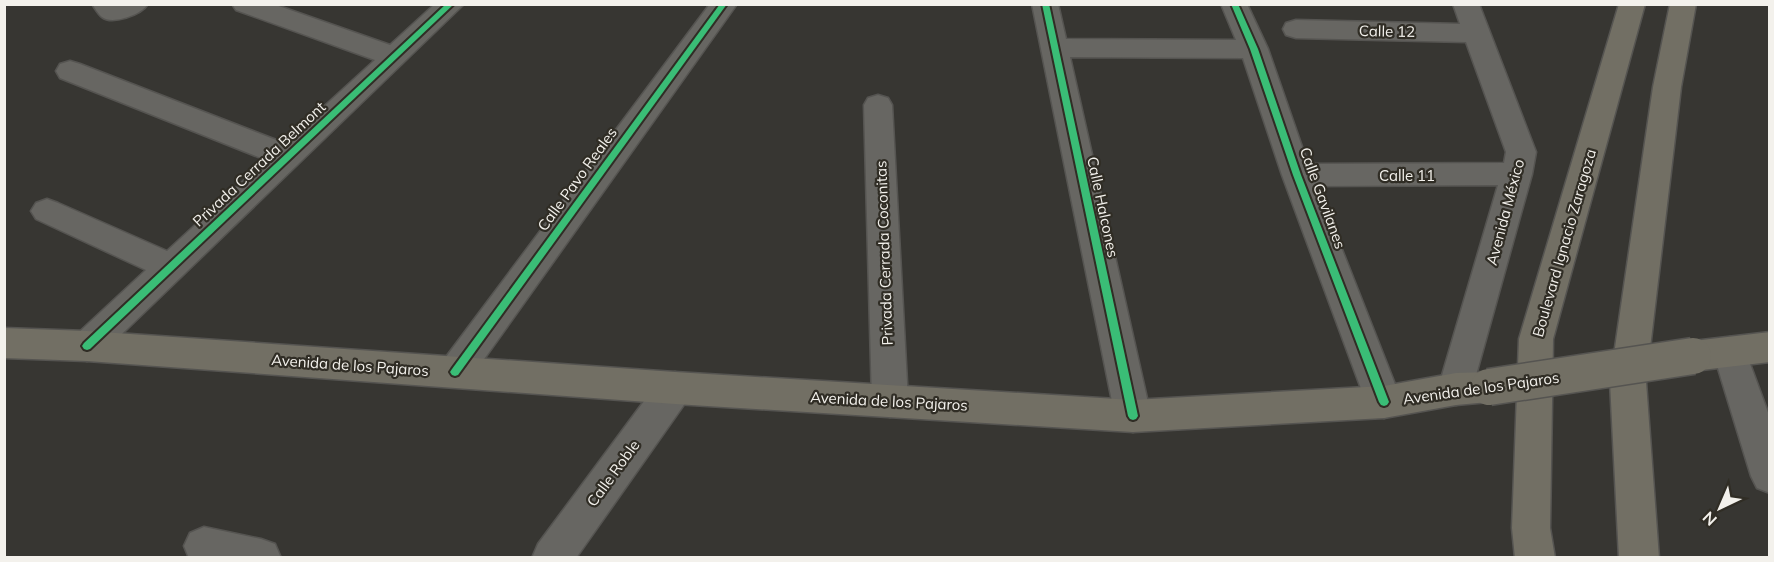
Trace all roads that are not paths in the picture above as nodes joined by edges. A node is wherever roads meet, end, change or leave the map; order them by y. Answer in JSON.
{"nodes":[{"id":1,"x":105,"y":4,"type":"edge"},
{"id":2,"x":135,"y":4,"type":"edge"},
{"id":3,"x":245,"y":4,"type":"edge"},
{"id":4,"x":451,"y":4,"type":"edge"},
{"id":5,"x":724,"y":4,"type":"edge"},
{"id":6,"x":1045,"y":4,"type":"edge"},
{"id":7,"x":1234,"y":4,"type":"edge"},
{"id":8,"x":1466,"y":4,"type":"edge"},
{"id":9,"x":1632,"y":4,"type":"edge"},
{"id":10,"x":1683,"y":4,"type":"edge"},
{"id":11,"x":1296,"y":29,"type":"dead end"},
{"id":12,"x":1478,"y":33,"type":"junction"},
{"id":13,"x":1053,"y":48,"type":"junction"},
{"id":14,"x":1254,"y":49,"type":"junction"},
{"id":15,"x":394,"y":57,"type":"junction"},
{"id":16,"x":70,"y":71,"type":"dead end"},
{"id":17,"x":878,"y":105,"type":"dead end"},
{"id":18,"x":288,"y":157,"type":"junction"},
{"id":19,"x":1517,"y":174,"type":"junction"},
{"id":20,"x":1297,"y":175,"type":"junction"},
{"id":21,"x":46,"y":211,"type":"dead end"},
{"id":22,"x":171,"y":267,"type":"junction"},
{"id":23,"x":4,"y":343,"type":"edge"},
{"id":24,"x":87,"y":346,"type":"junction"},
{"id":25,"x":1770,"y":347,"type":"edge"},
{"id":26,"x":1730,"y":352,"type":"junction"},
{"id":27,"x":455,"y":372,"type":"junction"},
{"id":28,"x":675,"y":388,"type":"junction"},
{"id":29,"x":1473,"y":388,"type":"junction"},
{"id":30,"x":890,"y":401,"type":"junction"},
{"id":31,"x":1384,"y":402,"type":"junction"},
{"id":32,"x":1133,"y":416,"type":"junction"},
{"id":33,"x":1770,"y":476,"type":"edge"},
{"id":34,"x":204,"y":546,"type":"dead end"},
{"id":35,"x":261,"y":558,"type":"edge"},
{"id":36,"x":552,"y":558,"type":"edge"},
{"id":37,"x":1535,"y":558,"type":"edge"},
{"id":38,"x":1639,"y":558,"type":"edge"}],
"edges":[{"from":1,"to":2,"type":"street"},
{"from":3,"to":15,"type":"street"},
{"from":4,"to":15,"type":"street","name":"Privada Cerrada Belmont"},
{"from":5,"to":27,"type":"street","name":"Calle Pavo Reales"},
{"from":6,"to":13,"type":"street","name":"Calle Halcones"},
{"from":7,"to":14,"type":"street","name":"Calle Gavilanes"},
{"from":8,"to":12,"type":"street","name":"Avenida México"},
{"from":9,"to":37,"type":"main road","name":"Boulevard Ignacio Zaragoza"},
{"from":10,"to":38,"type":"main road"},
{"from":11,"to":12,"type":"street","name":"Calle 12"},
{"from":12,"to":19,"type":"street","name":"Avenida México"},
{"from":13,"to":14,"type":"street"},
{"from":13,"to":32,"type":"street","name":"Calle Halcones"},
{"from":14,"to":20,"type":"street","name":"Calle Gavilanes"},
{"from":15,"to":18,"type":"street","name":"Privada Cerrada Belmont"},
{"from":16,"to":18,"type":"street"},
{"from":17,"to":30,"type":"street","name":"Privada Cerrada Coconitas"},
{"from":18,"to":22,"type":"street","name":"Privada Cerrada Belmont"},
{"from":19,"to":20,"type":"street","name":"Calle 11"},
{"from":19,"to":29,"type":"street","name":"Avenida México"},
{"from":20,"to":31,"type":"street","name":"Calle Gavilanes"},
{"from":21,"to":22,"type":"street"},
{"from":22,"to":24,"type":"street","name":"Privada Cerrada Belmont"},
{"from":23,"to":24,"type":"main road","name":"Avenida de los Pajaros"},
{"from":24,"to":27,"type":"main road","name":"Avenida de los Pajaros"},
{"from":25,"to":26,"type":"main road","name":"Avenida de los Pajaros"},
{"from":26,"to":29,"type":"main road","name":"Avenida de los Pajaros","bridge":true},
{"from":26,"to":33,"type":"street"},
{"from":27,"to":28,"type":"main road","name":"Avenida de los Pajaros"},
{"from":28,"to":30,"type":"main road","name":"Avenida de los Pajaros"},
{"from":28,"to":36,"type":"street","name":"Calle Roble"},
{"from":29,"to":31,"type":"main road","name":"Avenida de los Pajaros"},
{"from":30,"to":32,"type":"main road","name":"Avenida de los Pajaros"},
{"from":31,"to":32,"type":"main road","name":"Avenida de los Pajaros"},
{"from":34,"to":35,"type":"street"}]}
